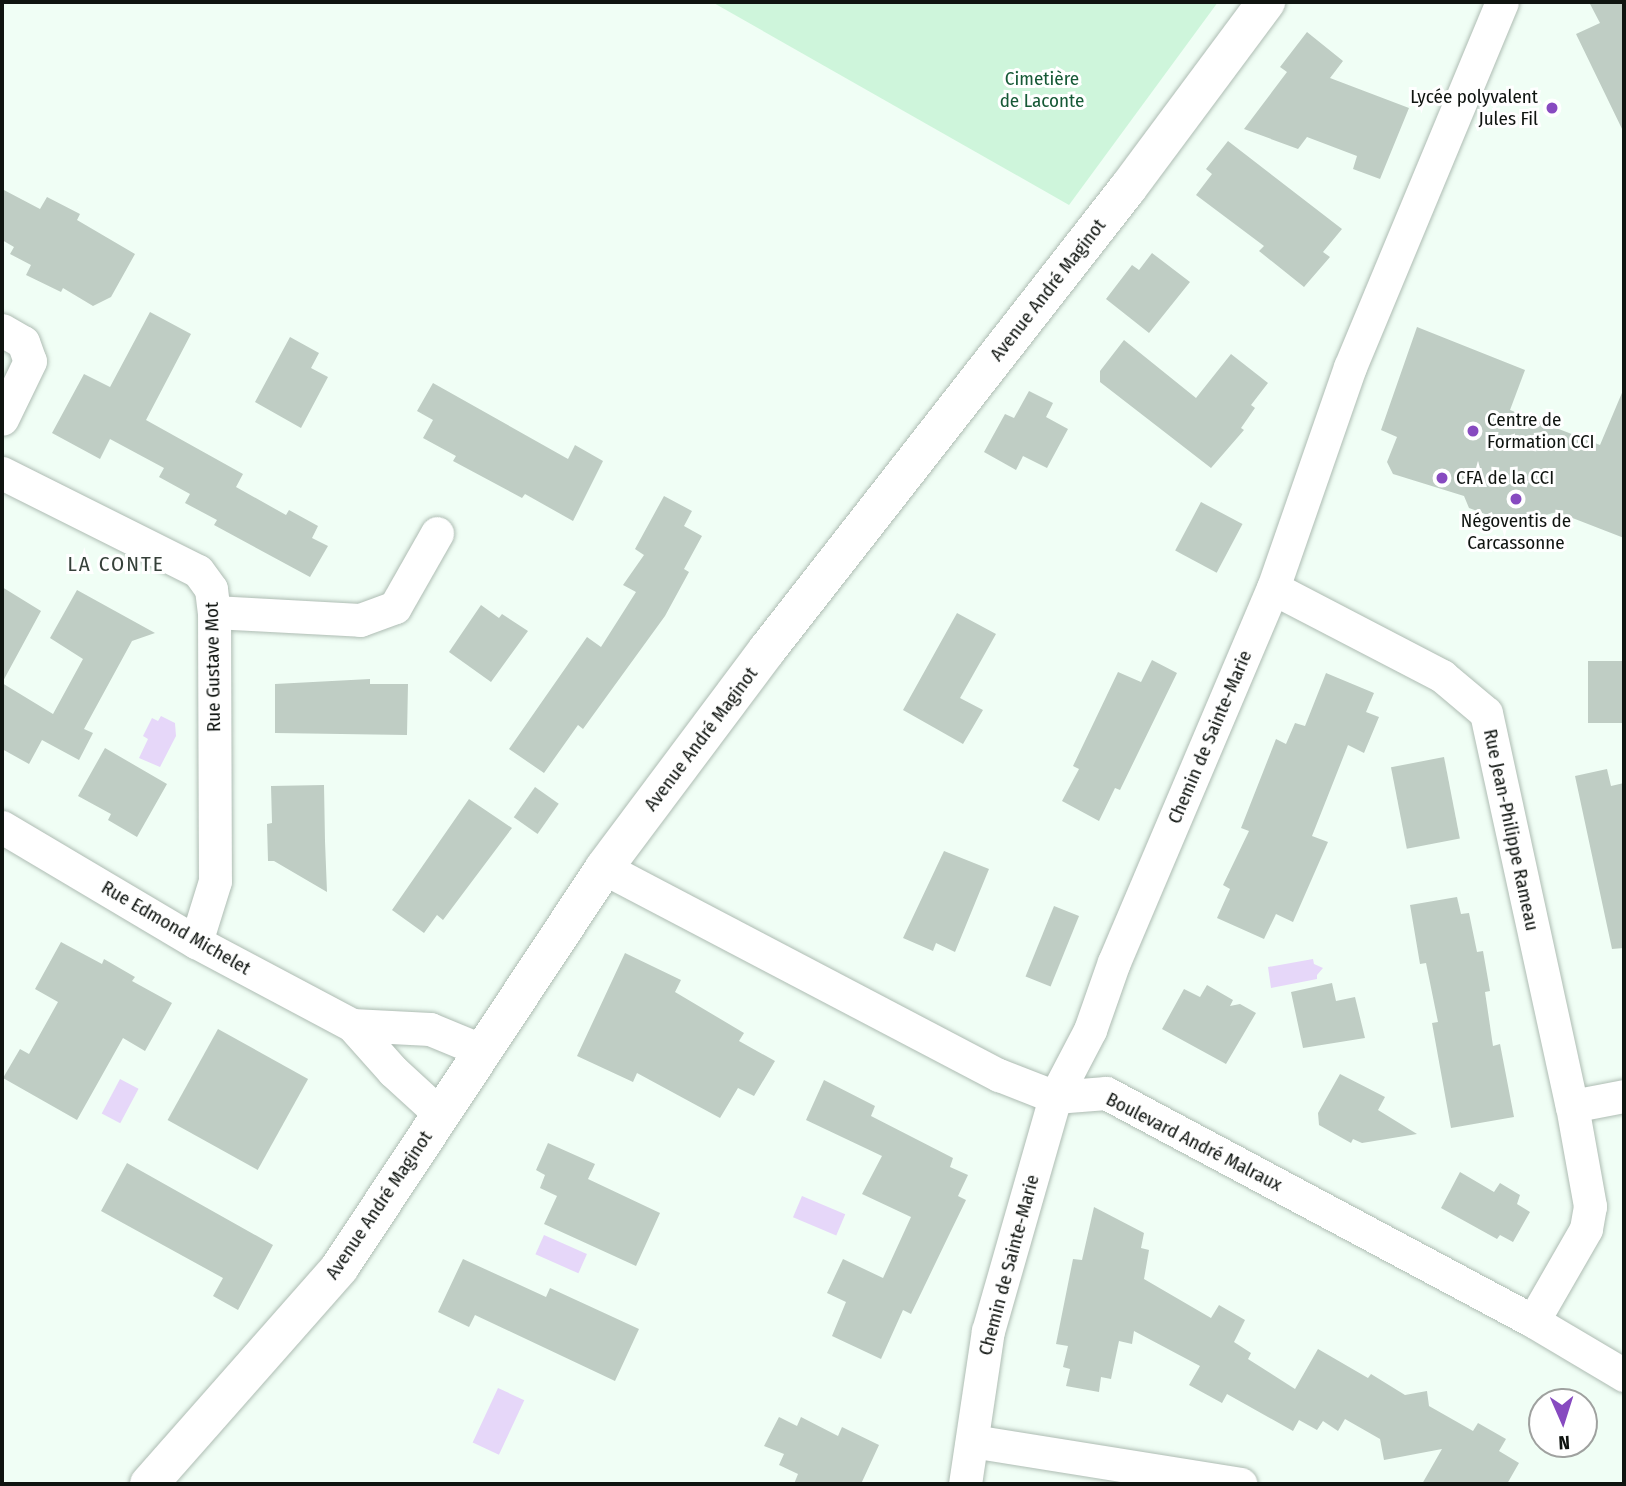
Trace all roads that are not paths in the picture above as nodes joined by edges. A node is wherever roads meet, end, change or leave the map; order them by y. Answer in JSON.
{"nodes":[{"id":1,"x":1266,"y":2,"type":"edge"},
{"id":2,"x":1502,"y":2,"type":"edge"},
{"id":3,"x":2,"y":330,"type":"edge"},
{"id":4,"x":2,"y":419,"type":"edge"},
{"id":5,"x":2,"y":473,"type":"edge"},
{"id":6,"x":437,"y":533,"type":"dead end"},
{"id":7,"x":1273,"y":589,"type":"junction"},
{"id":8,"x":214,"y":612,"type":"junction"},
{"id":9,"x":2,"y":827,"type":"edge"},
{"id":10,"x":604,"y":868,"type":"junction"},
{"id":11,"x":196,"y":942,"type":"junction"},
{"id":12,"x":352,"y":1025,"type":"junction"},
{"id":13,"x":413,"y":1029,"type":"junction"},
{"id":14,"x":481,"y":1050,"type":"junction"},
{"id":15,"x":393,"y":1071,"type":"junction"},
{"id":16,"x":1624,"y":1096,"type":"edge"},
{"id":17,"x":1055,"y":1097,"type":"junction"},
{"id":18,"x":1572,"y":1106,"type":"junction"},
{"id":19,"x":440,"y":1115,"type":"junction"},
{"id":20,"x":1532,"y":1321,"type":"junction"},
{"id":21,"x":1624,"y":1375,"type":"edge"},
{"id":22,"x":972,"y":1441,"type":"junction"},
{"id":23,"x":149,"y":1484,"type":"edge"},
{"id":24,"x":965,"y":1484,"type":"edge"},
{"id":25,"x":1241,"y":1484,"type":"edge"}],
"edges":[{"from":1,"to":10,"type":"street","name":"Avenue André Maginot"},
{"from":2,"to":7,"type":"street","name":"Chemin de Sainte-Marie"},
{"from":3,"to":4,"type":"street"},
{"from":5,"to":8,"type":"street","name":"Rue Gustave Mot"},
{"from":6,"to":8,"type":"street"},
{"from":7,"to":17,"type":"street","name":"Chemin de Sainte-Marie"},
{"from":7,"to":18,"type":"street","name":"Rue Jean-Philippe Rameau"},
{"from":8,"to":11,"type":"street","name":"Rue Gustave Mot"},
{"from":9,"to":11,"type":"street","name":"Rue Edmond Michelet"},
{"from":10,"to":14,"type":"street","name":"Avenue André Maginot"},
{"from":10,"to":17,"type":"street","name":"Boulevard André Malraux"},
{"from":11,"to":12,"type":"street","name":"Rue Edmond Michelet"},
{"from":12,"to":13,"type":"street","name":"Rue Edmond Michelet"},
{"from":12,"to":15,"type":"street","name":"Rue Edmond Michelet"},
{"from":13,"to":14,"type":"street","name":"Rue Edmond Michelet"},
{"from":13,"to":15,"type":"street"},
{"from":14,"to":19,"type":"street","name":"Avenue André Maginot"},
{"from":15,"to":19,"type":"street","name":"Rue Edmond Michelet"},
{"from":16,"to":18,"type":"street"},
{"from":17,"to":20,"type":"street","name":"Boulevard André Malraux"},
{"from":17,"to":22,"type":"street","name":"Chemin de Sainte-Marie"},
{"from":18,"to":20,"type":"street","name":"Rue Jean-Philippe Rameau"},
{"from":19,"to":23,"type":"street","name":"Avenue André Maginot"},
{"from":20,"to":21,"type":"street","name":"Boulevard André Malraux"},
{"from":22,"to":24,"type":"street","name":"Chemin de Sainte-Marie"},
{"from":22,"to":25,"type":"street"}]}
